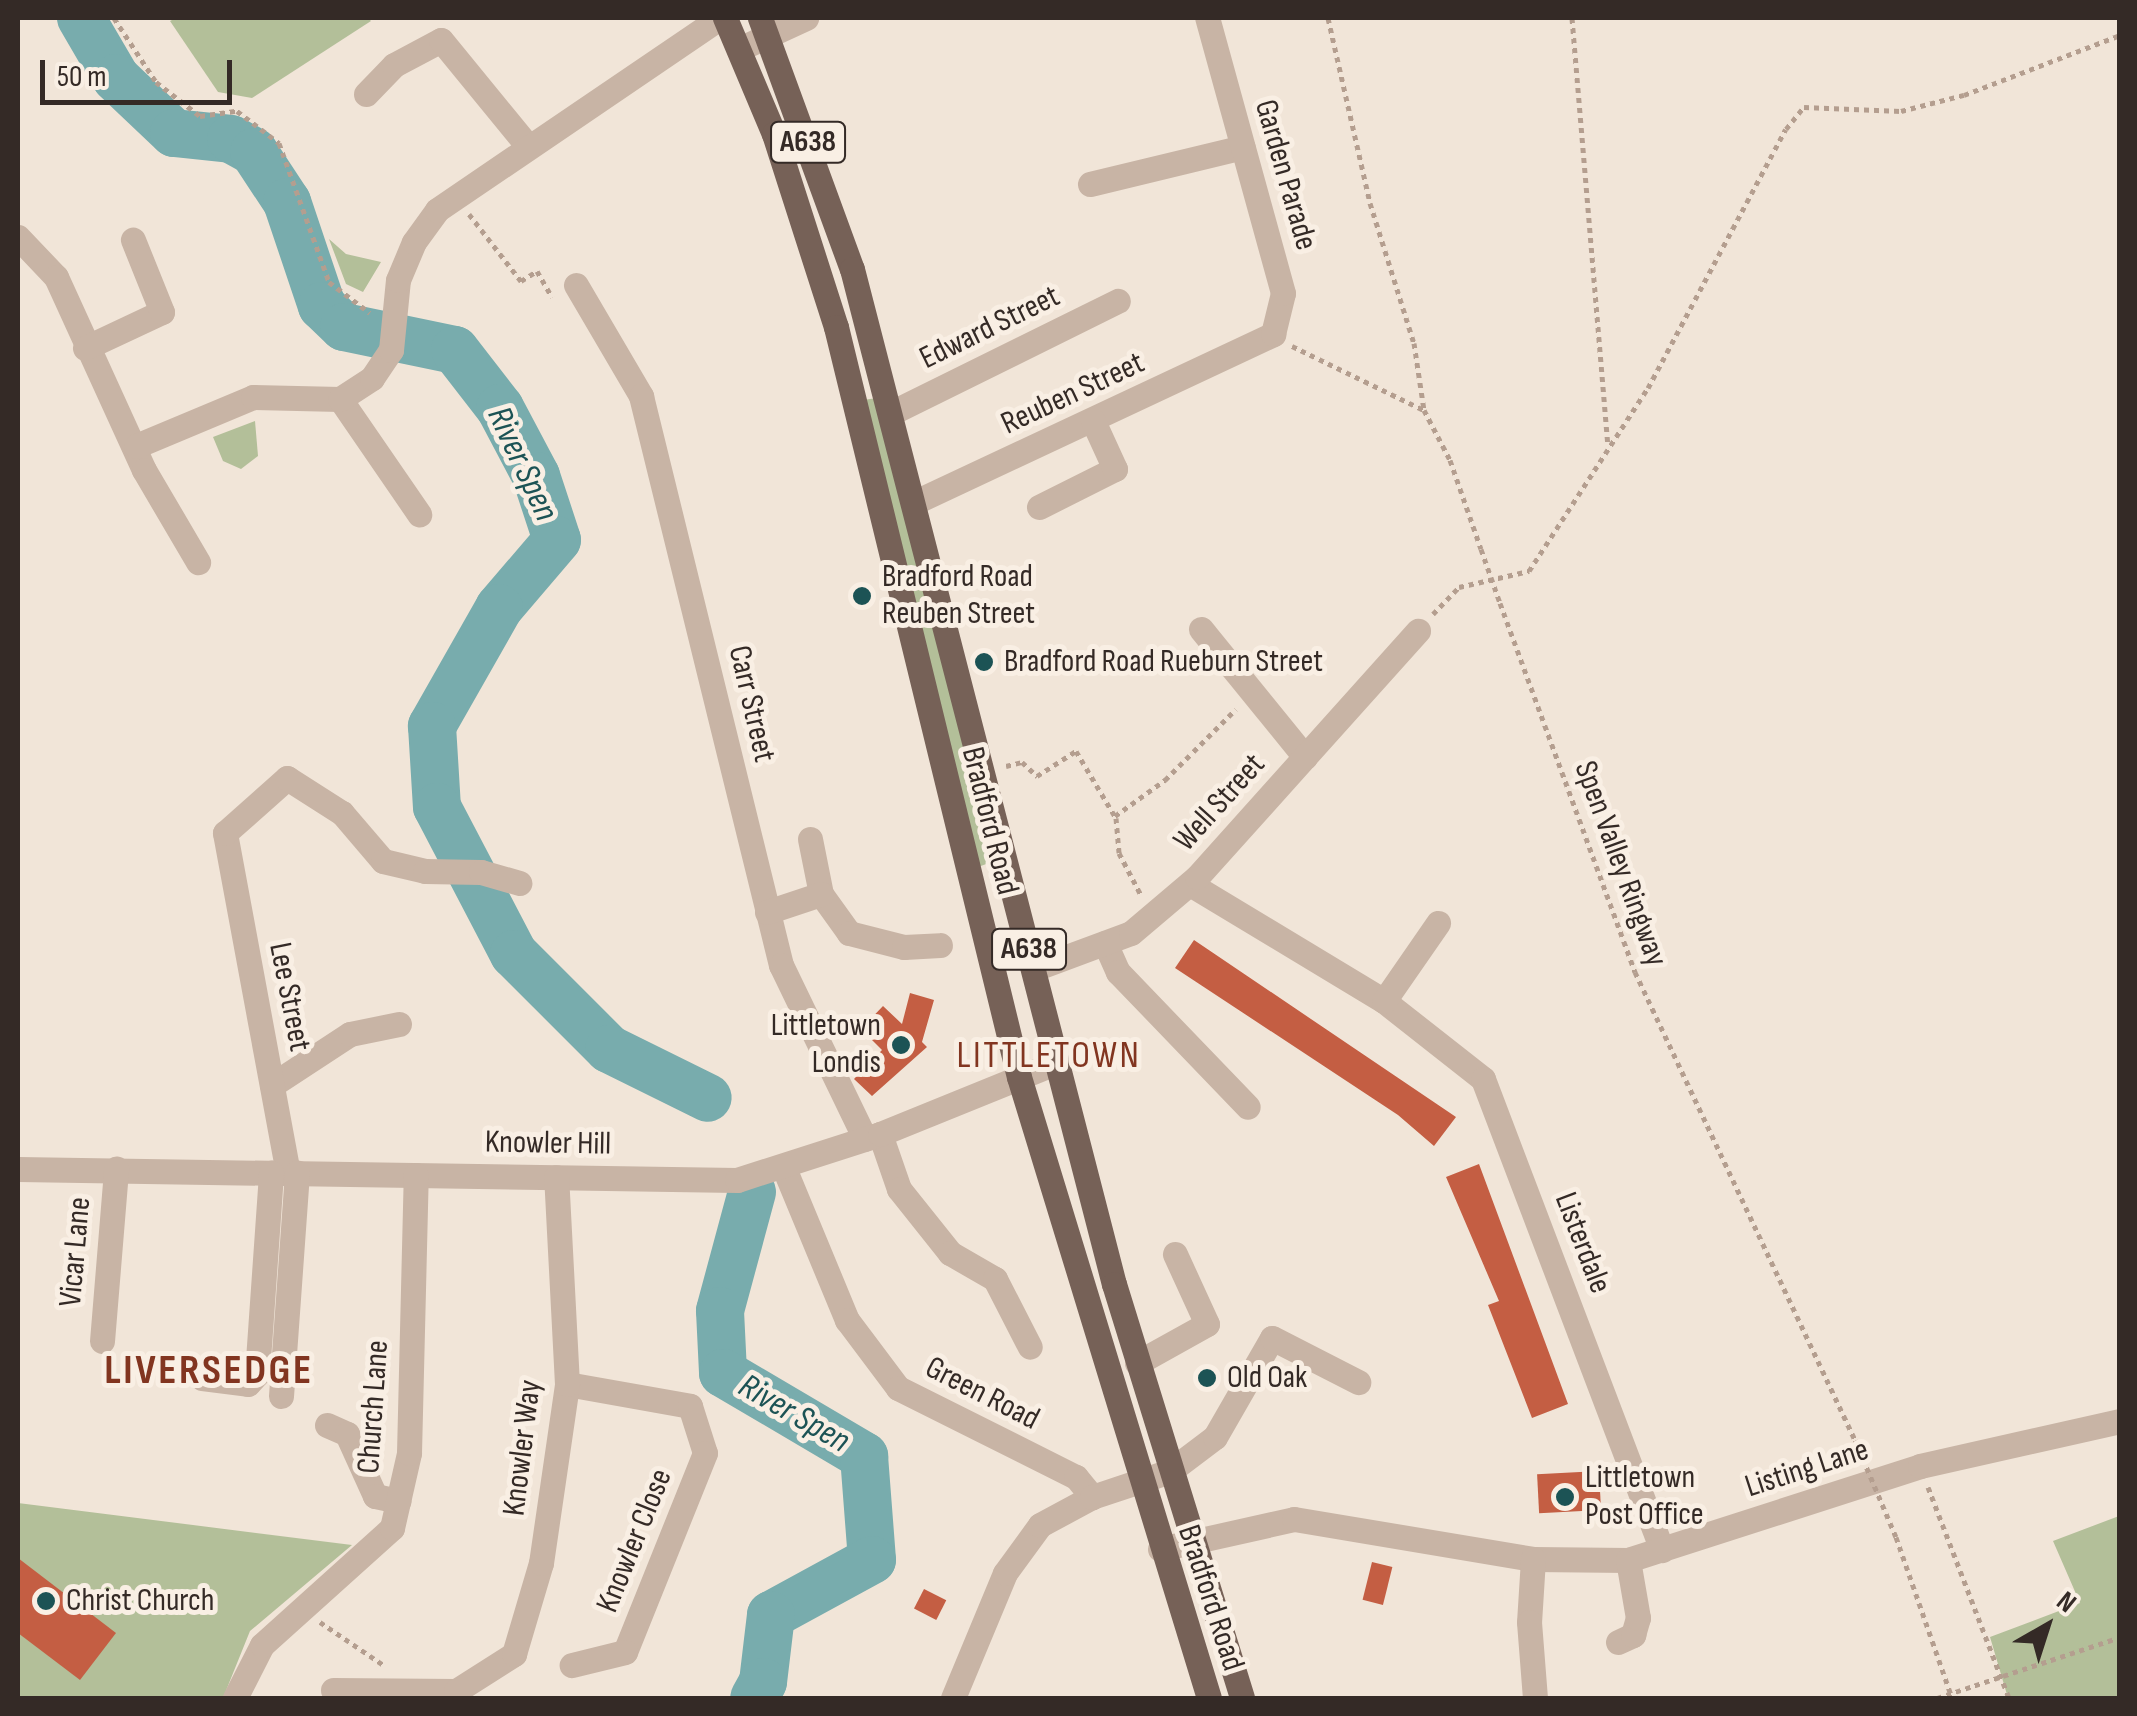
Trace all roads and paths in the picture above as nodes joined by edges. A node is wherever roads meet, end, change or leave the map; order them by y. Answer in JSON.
{"nodes":[{"id":1,"x":114,"y":18,"type":"edge"},
{"id":2,"x":722,"y":18,"type":"edge"},
{"id":3,"x":806,"y":18,"type":"edge"},
{"id":4,"x":1207,"y":18,"type":"edge"},
{"id":5,"x":1328,"y":18,"type":"edge"},
{"id":6,"x":1572,"y":18,"type":"edge"},
{"id":7,"x":763,"y":26,"type":"edge"},
{"id":8,"x":2120,"y":35,"type":"edge"},
{"id":9,"x":738,"y":49,"type":"junction"},
{"id":10,"x":366,"y":94,"type":"dead end"},
{"id":11,"x":527,"y":146,"type":"junction"},
{"id":12,"x":1242,"y":147,"type":"junction"},
{"id":13,"x":1090,"y":184,"type":"dead end"},
{"id":14,"x":456,"y":195,"type":"junction"},
{"id":15,"x":18,"y":237,"type":"edge"},
{"id":16,"x":133,"y":240,"type":"dead end"},
{"id":17,"x":565,"y":292,"type":"joint"},
{"id":18,"x":1118,"y":301,"type":"dead end"},
{"id":19,"x":394,"y":332,"type":"junction"},
{"id":20,"x":1266,"y":339,"type":"junction"},
{"id":21,"x":86,"y":348,"type":"junction"},
{"id":22,"x":340,"y":399,"type":"junction"},
{"id":23,"x":1424,"y":410,"type":"junction"},
{"id":24,"x":891,"y":413,"type":"junction"},
{"id":25,"x":1093,"y":421,"type":"junction"},
{"id":26,"x":1609,"y":447,"type":"junction"},
{"id":27,"x":140,"y":458,"type":"junction"},
{"id":28,"x":914,"y":503,"type":"junction"},
{"id":29,"x":1039,"y":507,"type":"dead end"},
{"id":30,"x":419,"y":514,"type":"dead end"},
{"id":31,"x":198,"y":562,"type":"dead end"},
{"id":32,"x":1201,"y":629,"type":"dead end"},
{"id":33,"x":1418,"y":631,"type":"joint"},
{"id":34,"x":1253,"y":693,"type":"junction"},
{"id":35,"x":1305,"y":756,"type":"junction"},
{"id":36,"x":984,"y":772,"type":"junction"},
{"id":37,"x":1115,"y":816,"type":"junction"},
{"id":38,"x":810,"y":839,"type":"dead end"},
{"id":39,"x":519,"y":883,"type":"dead end"},
{"id":40,"x":1190,"y":884,"type":"junction"},
{"id":41,"x":821,"y":894,"type":"junction"},
{"id":42,"x":768,"y":912,"type":"junction"},
{"id":43,"x":1152,"y":916,"type":"junction"},
{"id":44,"x":1438,"y":924,"type":"dead end"},
{"id":45,"x":1105,"y":942,"type":"junction"},
{"id":46,"x":940,"y":945,"type":"dead end"},
{"id":47,"x":1034,"y":968,"type":"junction"},
{"id":48,"x":1384,"y":1001,"type":"junction"},
{"id":49,"x":399,"y":1024,"type":"dead end"},
{"id":50,"x":1057,"y":1062,"type":"junction"},
{"id":51,"x":1019,"y":1076,"type":"junction"},
{"id":52,"x":272,"y":1086,"type":"junction"},
{"id":53,"x":1248,"y":1108,"type":"dead end"},
{"id":54,"x":872,"y":1136,"type":"junction"},
{"id":55,"x":784,"y":1168,"type":"junction"},
{"id":56,"x":18,"y":1169,"type":"edge"},
{"id":57,"x":116,"y":1169,"type":"junction"},
{"id":58,"x":285,"y":1172,"type":"junction"},
{"id":59,"x":416,"y":1175,"type":"junction"},
{"id":60,"x":556,"y":1178,"type":"junction"},
{"id":61,"x":1175,"y":1254,"type":"dead end"},
{"id":62,"x":102,"y":1341,"type":"dead end"},
{"id":63,"x":1030,"y":1347,"type":"dead end"},
{"id":64,"x":1138,"y":1363,"type":"junction"},
{"id":65,"x":202,"y":1378,"type":"dead end"},
{"id":66,"x":1358,"y":1382,"type":"dead end"},
{"id":67,"x":567,"y":1384,"type":"junction"},
{"id":68,"x":281,"y":1396,"type":"dead end"},
{"id":69,"x":2120,"y":1420,"type":"edge"},
{"id":70,"x":328,"y":1424,"type":"dead end"},
{"id":71,"x":1920,"y":1466,"type":"junction"},
{"id":72,"x":1170,"y":1470,"type":"junction"},
{"id":73,"x":1140,"y":1481,"type":"junction"},
{"id":74,"x":1092,"y":1497,"type":"junction"},
{"id":75,"x":398,"y":1501,"type":"junction"},
{"id":76,"x":1192,"y":1540,"type":"junction"},
{"id":77,"x":1160,"y":1549,"type":"junction"},
{"id":78,"x":1662,"y":1550,"type":"junction"},
{"id":79,"x":1533,"y":1560,"type":"junction"},
{"id":80,"x":1628,"y":1560,"type":"junction"},
{"id":81,"x":301,"y":1609,"type":"junction"},
{"id":82,"x":2120,"y":1636,"type":"edge"},
{"id":83,"x":1618,"y":1642,"type":"dead end"},
{"id":84,"x":572,"y":1665,"type":"dead end"},
{"id":85,"x":1998,"y":1675,"type":"junction"},
{"id":86,"x":333,"y":1690,"type":"dead end"},
{"id":87,"x":420,"y":1690,"type":"junction"},
{"id":88,"x":1948,"y":1690,"type":"junction"},
{"id":89,"x":456,"y":1694,"type":"edge"},
{"id":90,"x":235,"y":1698,"type":"edge"},
{"id":91,"x":953,"y":1698,"type":"edge"},
{"id":92,"x":1209,"y":1698,"type":"edge"},
{"id":93,"x":1242,"y":1698,"type":"edge"},
{"id":94,"x":1535,"y":1698,"type":"edge"},
{"id":95,"x":1936,"y":1698,"type":"edge"},
{"id":96,"x":1952,"y":1698,"type":"edge"},
{"id":97,"x":2009,"y":1698,"type":"edge"}],
"edges":[{"from":1,"to":19,"type":"path"},
{"from":2,"to":9,"type":"main road","name":"Bradford Road","number":"A638"},
{"from":2,"to":11,"type":"street"},
{"from":3,"to":7,"type":"street"},
{"from":4,"to":12,"type":"street","name":"Garden Parade"},
{"from":5,"to":23,"type":"path","name":"Spen Valley Ringway"},
{"from":6,"to":26,"type":"path"},
{"from":7,"to":9,"type":"street"},
{"from":7,"to":24,"type":"main road","name":"Bradford Road","number":"A638"},
{"from":8,"to":26,"type":"path"},
{"from":9,"to":51,"type":"main road","name":"Bradford Road","number":"A638"},
{"from":10,"to":11,"type":"street"},
{"from":11,"to":14,"type":"street"},
{"from":12,"to":13,"type":"street"},
{"from":12,"to":20,"type":"street","name":"Garden Parade"},
{"from":14,"to":17,"type":"path"},
{"from":14,"to":19,"type":"street"},
{"from":15,"to":21,"type":"street"},
{"from":16,"to":21,"type":"street"},
{"from":17,"to":42,"type":"street","name":"Carr Street"},
{"from":18,"to":24,"type":"street","name":"Edward Street"},
{"from":19,"to":22,"type":"street"},
{"from":20,"to":23,"type":"path"},
{"from":20,"to":25,"type":"street","name":"Reuben Street"},
{"from":21,"to":27,"type":"street"},
{"from":22,"to":27,"type":"street"},
{"from":22,"to":30,"type":"street"},
{"from":23,"to":88,"type":"path","name":"Spen Valley Ringway","bridge":true},
{"from":24,"to":28,"type":"main road","name":"Bradford Road","number":"A638"},
{"from":25,"to":28,"type":"street","name":"Reuben Street"},
{"from":25,"to":29,"type":"street"},
{"from":26,"to":33,"type":"path"},
{"from":27,"to":31,"type":"street"},
{"from":28,"to":36,"type":"main road","name":"Bradford Road","number":"A638"},
{"from":32,"to":34,"type":"street"},
{"from":33,"to":35,"type":"street","name":"Well Street"},
{"from":34,"to":35,"type":"street"},
{"from":34,"to":37,"type":"path"},
{"from":35,"to":40,"type":"street","name":"Well Street"},
{"from":36,"to":37,"type":"path"},
{"from":36,"to":47,"type":"main road","name":"Bradford Road","number":"A638"},
{"from":37,"to":43,"type":"path"},
{"from":38,"to":41,"type":"street"},
{"from":39,"to":52,"type":"street","name":"Lee Street"},
{"from":40,"to":43,"type":"street","name":"Well Street"},
{"from":40,"to":48,"type":"street","name":"Listerdale"},
{"from":41,"to":42,"type":"street"},
{"from":41,"to":46,"type":"street"},
{"from":42,"to":54,"type":"street","name":"Carr Street"},
{"from":43,"to":45,"type":"street","name":"Well Street"},
{"from":44,"to":48,"type":"street"},
{"from":45,"to":47,"type":"street","name":"Well Street"},
{"from":45,"to":53,"type":"street"},
{"from":47,"to":50,"type":"main road","name":"Bradford Road","number":"A638"},
{"from":48,"to":78,"type":"street","name":"Listerdale"},
{"from":49,"to":52,"type":"street"},
{"from":50,"to":51,"type":"street","name":"Knowler Hill"},
{"from":50,"to":64,"type":"main road","name":"Bradford Road","number":"A638"},
{"from":51,"to":54,"type":"street","name":"Knowler Hill"},
{"from":51,"to":73,"type":"main road","name":"Bradford Road","number":"A638"},
{"from":52,"to":58,"type":"street","name":"Lee Street"},
{"from":54,"to":55,"type":"street","name":"Knowler Hill"},
{"from":54,"to":63,"type":"street","name":"Carr Street"},
{"from":55,"to":60,"type":"street","name":"Knowler Hill"},
{"from":55,"to":74,"type":"street","name":"Green Road"},
{"from":56,"to":57,"type":"street","name":"Knowler Hill"},
{"from":57,"to":58,"type":"street","name":"Knowler Hill"},
{"from":57,"to":62,"type":"street","name":"Vicar Lane"},
{"from":58,"to":59,"type":"street","name":"Knowler Hill"},
{"from":58,"to":65,"type":"street"},
{"from":58,"to":68,"type":"street"},
{"from":59,"to":60,"type":"street","name":"Knowler Hill"},
{"from":59,"to":75,"type":"street","name":"Church Lane"},
{"from":60,"to":67,"type":"street","name":"Knowler Way"},
{"from":61,"to":64,"type":"street"},
{"from":64,"to":72,"type":"main road","name":"Bradford Road","number":"A638"},
{"from":66,"to":72,"type":"street"},
{"from":67,"to":84,"type":"street","name":"Knowler Close"},
{"from":67,"to":89,"type":"street","name":"Knowler Way"},
{"from":69,"to":71,"type":"street","name":"Listing Lane"},
{"from":70,"to":75,"type":"street"},
{"from":71,"to":78,"type":"street","name":"Listing Lane"},
{"from":71,"to":85,"type":"path"},
{"from":72,"to":73,"type":"street"},
{"from":72,"to":76,"type":"main road","name":"Bradford Road","number":"A638"},
{"from":73,"to":74,"type":"street"},
{"from":73,"to":77,"type":"main road","name":"Bradford Road","number":"A638"},
{"from":74,"to":91,"type":"street"},
{"from":75,"to":81,"type":"street","name":"Church Lane"},
{"from":76,"to":77,"type":"street","name":"Listing Lane"},
{"from":76,"to":79,"type":"street","name":"Listing Lane"},
{"from":76,"to":93,"type":"main road","name":"Bradford Road","number":"A638"},
{"from":77,"to":92,"type":"main road","name":"Bradford Road","number":"A638"},
{"from":78,"to":80,"type":"street","name":"Listing Lane"},
{"from":79,"to":80,"type":"street","name":"Listing Lane"},
{"from":79,"to":94,"type":"street"},
{"from":80,"to":83,"type":"street"},
{"from":81,"to":87,"type":"path"},
{"from":81,"to":90,"type":"street","name":"Church Lane"},
{"from":82,"to":85,"type":"path"},
{"from":85,"to":88,"type":"path"},
{"from":85,"to":97,"type":"path"},
{"from":86,"to":87,"type":"street","name":"Knowler Way"},
{"from":87,"to":89,"type":"street","name":"Knowler Way"},
{"from":88,"to":95,"type":"path"},
{"from":88,"to":96,"type":"path","name":"Spen Valley Ringway"}]}
